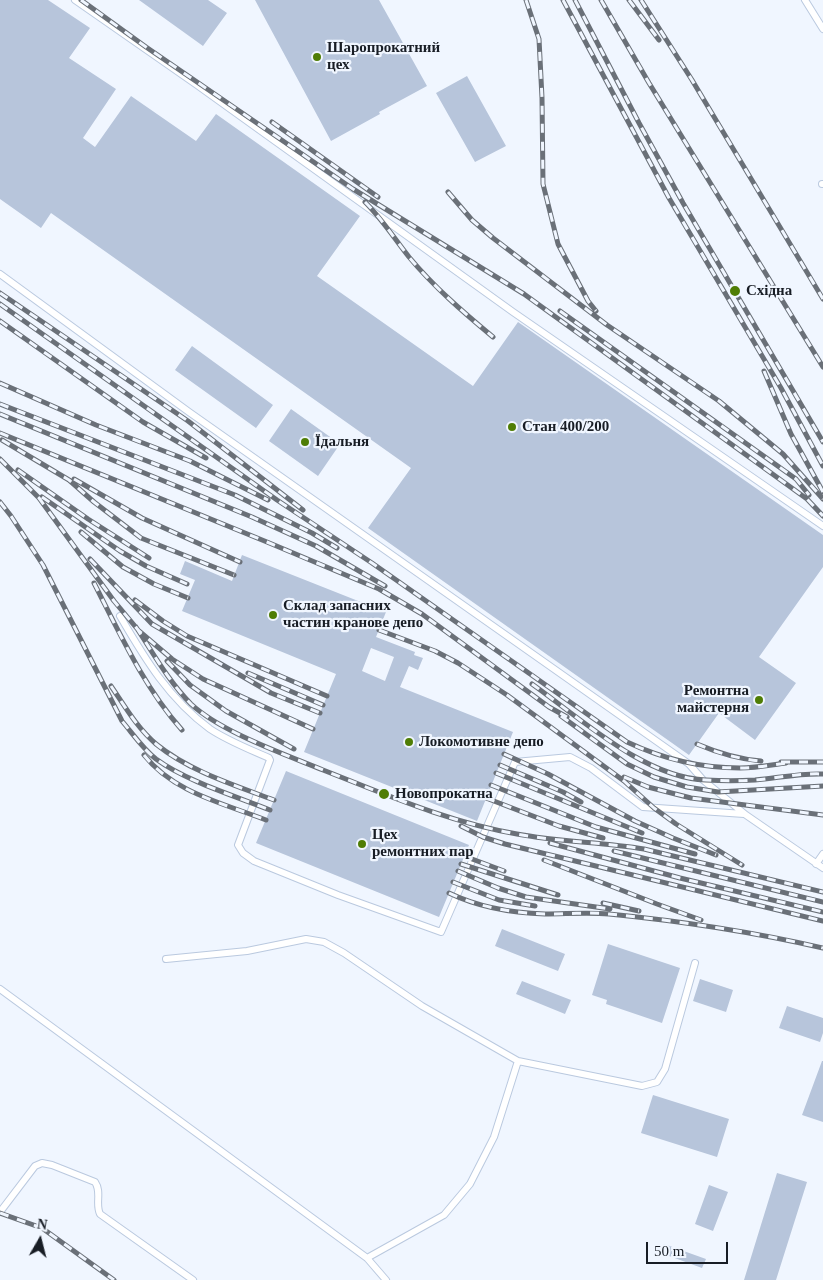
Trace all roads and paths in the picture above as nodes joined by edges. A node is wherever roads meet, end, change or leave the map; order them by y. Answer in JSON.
{"nodes":[{"id":1,"x":75,"y":0,"type":"edge"},
{"id":2,"x":806,"y":0,"type":"edge"},
{"id":3,"x":823,"y":30,"type":"edge"},
{"id":4,"x":0,"y":274,"type":"edge"},
{"id":5,"x":823,"y":526,"type":"edge"},
{"id":6,"x":120,"y":616,"type":"dead end"},
{"id":7,"x":746,"y":814,"type":"junction"},
{"id":8,"x":823,"y":854,"type":"edge"},
{"id":9,"x":816,"y":864,"type":"junction"},
{"id":10,"x":823,"y":868,"type":"edge"},
{"id":11,"x":166,"y":959,"type":"dead end"},
{"id":12,"x":695,"y":963,"type":"dead end"},
{"id":13,"x":0,"y":989,"type":"edge"},
{"id":14,"x":518,"y":1061,"type":"junction"},
{"id":15,"x":0,"y":1212,"type":"edge"},
{"id":16,"x":367,"y":1258,"type":"junction"},
{"id":17,"x":193,"y":1280,"type":"edge"},
{"id":18,"x":386,"y":1280,"type":"edge"}],
"edges":[{"from":1,"to":5,"type":"lane"},
{"from":2,"to":3,"type":"lane"},
{"from":4,"to":7,"type":"lane"},
{"from":6,"to":7,"type":"lane"},
{"from":7,"to":9,"type":"lane"},
{"from":8,"to":9,"type":"lane"},
{"from":9,"to":10,"type":"lane"},
{"from":11,"to":14,"type":"lane"},
{"from":12,"to":14,"type":"lane"},
{"from":13,"to":16,"type":"lane"},
{"from":14,"to":16,"type":"lane"},
{"from":15,"to":17,"type":"lane"},
{"from":16,"to":18,"type":"lane"}]}
